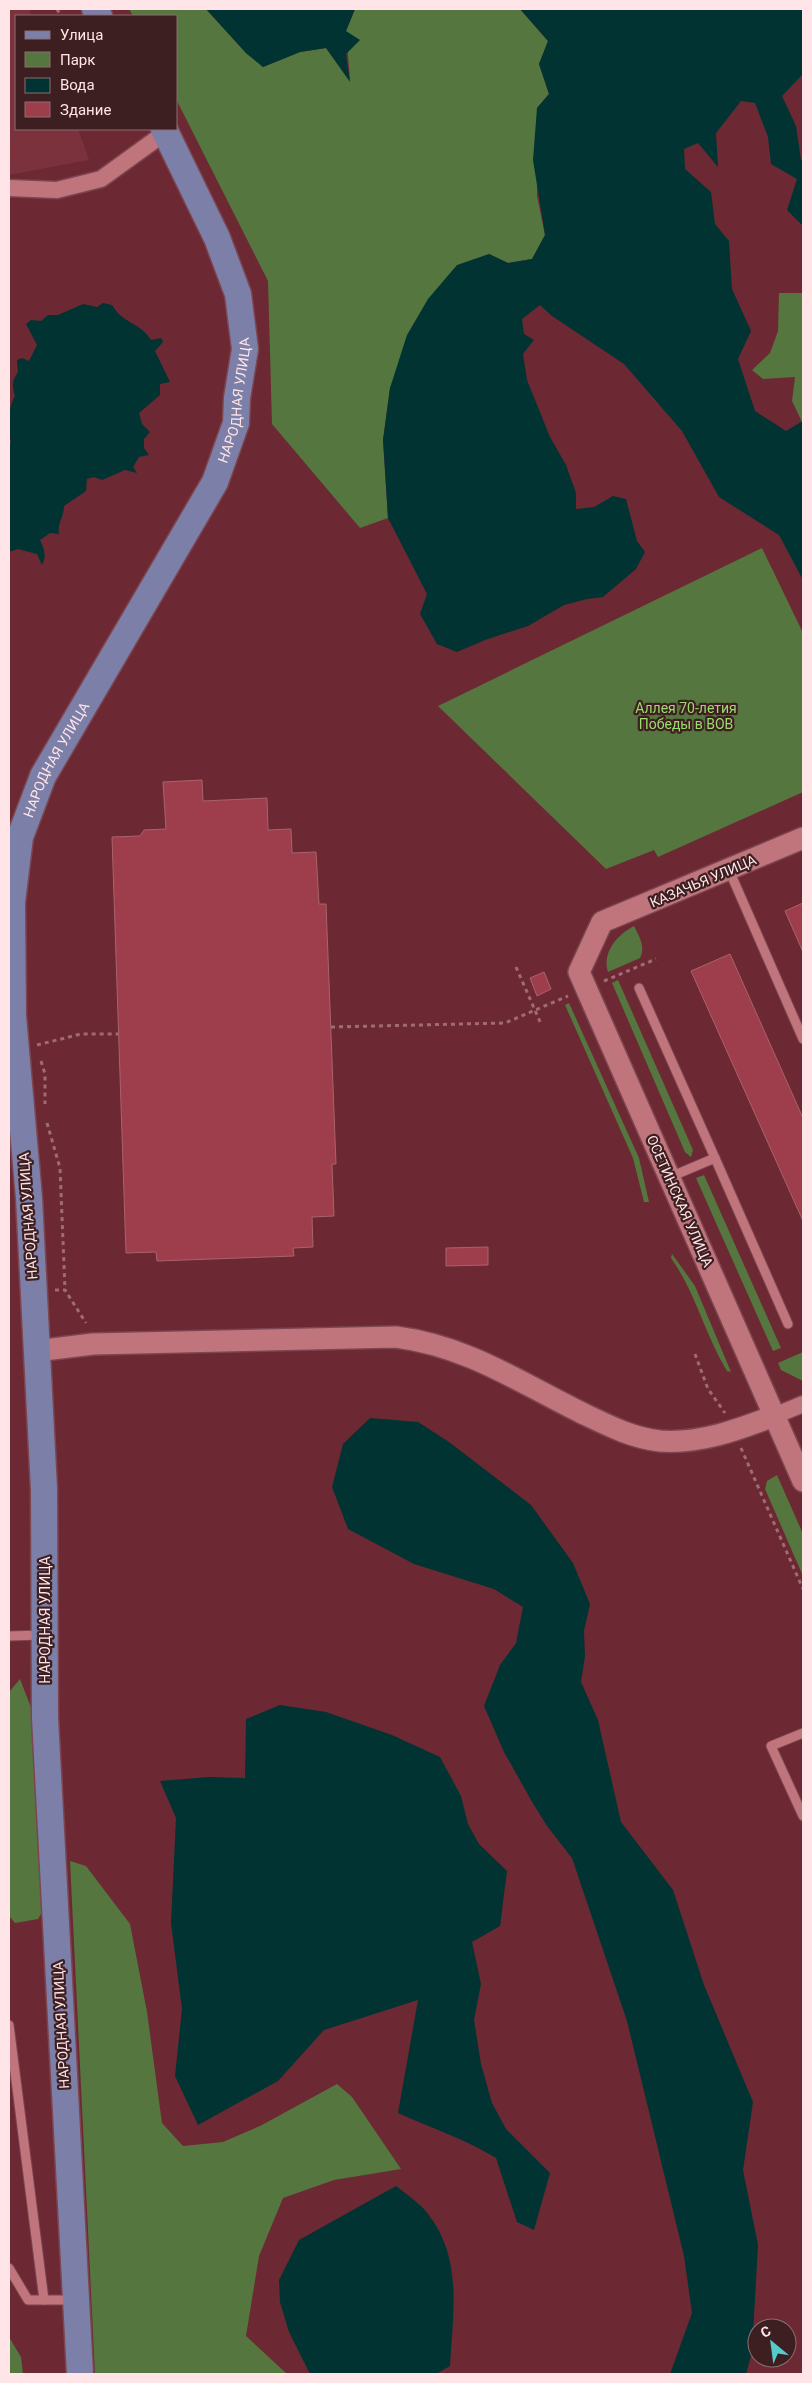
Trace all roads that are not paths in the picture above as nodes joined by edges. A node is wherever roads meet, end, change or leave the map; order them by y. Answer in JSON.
{"nodes":[{"id":1,"x":165,"y":130,"type":"edge"},
{"id":2,"x":9,"y":188,"type":"edge"},
{"id":3,"x":803,"y":838,"type":"edge"},
{"id":4,"x":729,"y":870,"type":"junction"},
{"id":5,"x":602,"y":922,"type":"joint"},
{"id":6,"x":639,"y":988,"type":"dead end"},
{"id":7,"x":803,"y":1038,"type":"edge"},
{"id":8,"x":14,"y":1096,"type":"edge"},
{"id":9,"x":715,"y":1158,"type":"junction"},
{"id":10,"x":670,"y":1178,"type":"junction"},
{"id":11,"x":788,"y":1324,"type":"dead end"},
{"id":12,"x":36,"y":1351,"type":"junction"},
{"id":13,"x":803,"y":1404,"type":"edge"},
{"id":14,"x":774,"y":1416,"type":"junction"},
{"id":15,"x":803,"y":1481,"type":"edge"},
{"id":16,"x":45,"y":1635,"type":"junction"},
{"id":17,"x":9,"y":1636,"type":"edge"},
{"id":18,"x":803,"y":1733,"type":"edge"},
{"id":19,"x":803,"y":1816,"type":"edge"},
{"id":20,"x":9,"y":2025,"type":"edge"},
{"id":21,"x":9,"y":2268,"type":"edge"},
{"id":22,"x":44,"y":2300,"type":"junction"},
{"id":23,"x":76,"y":2300,"type":"junction"},
{"id":24,"x":80,"y":2374,"type":"edge"}],
"edges":[{"from":1,"to":2,"type":"street"},
{"from":1,"to":8,"type":"main road","name":"НАРОДНАЯ УЛИЦА"},
{"from":3,"to":4,"type":"street","name":"КАЗАЧЬЯ УЛИЦА"},
{"from":4,"to":5,"type":"street","name":"КАЗАЧЬЯ УЛИЦА"},
{"from":4,"to":7,"type":"lane"},
{"from":5,"to":10,"type":"street","name":"ОСЕТИНСКАЯ УЛИЦА"},
{"from":6,"to":9,"type":"lane"},
{"from":8,"to":12,"type":"main road","name":"НАРОДНАЯ УЛИЦА"},
{"from":9,"to":10,"type":"lane"},
{"from":9,"to":11,"type":"lane"},
{"from":10,"to":14,"type":"street","name":"ОСЕТИНСКАЯ УЛИЦА"},
{"from":12,"to":14,"type":"street"},
{"from":12,"to":16,"type":"main road","name":"НАРОДНАЯ УЛИЦА"},
{"from":13,"to":14,"type":"street"},
{"from":14,"to":15,"type":"street","name":"ОСЕТИНСКАЯ УЛИЦА"},
{"from":16,"to":17,"type":"lane"},
{"from":16,"to":23,"type":"main road","name":"НАРОДНАЯ УЛИЦА"},
{"from":18,"to":19,"type":"lane"},
{"from":20,"to":22,"type":"lane"},
{"from":21,"to":22,"type":"lane"},
{"from":22,"to":23,"type":"lane"},
{"from":23,"to":24,"type":"main road","name":"НАРОДНАЯ УЛИЦА"}]}
